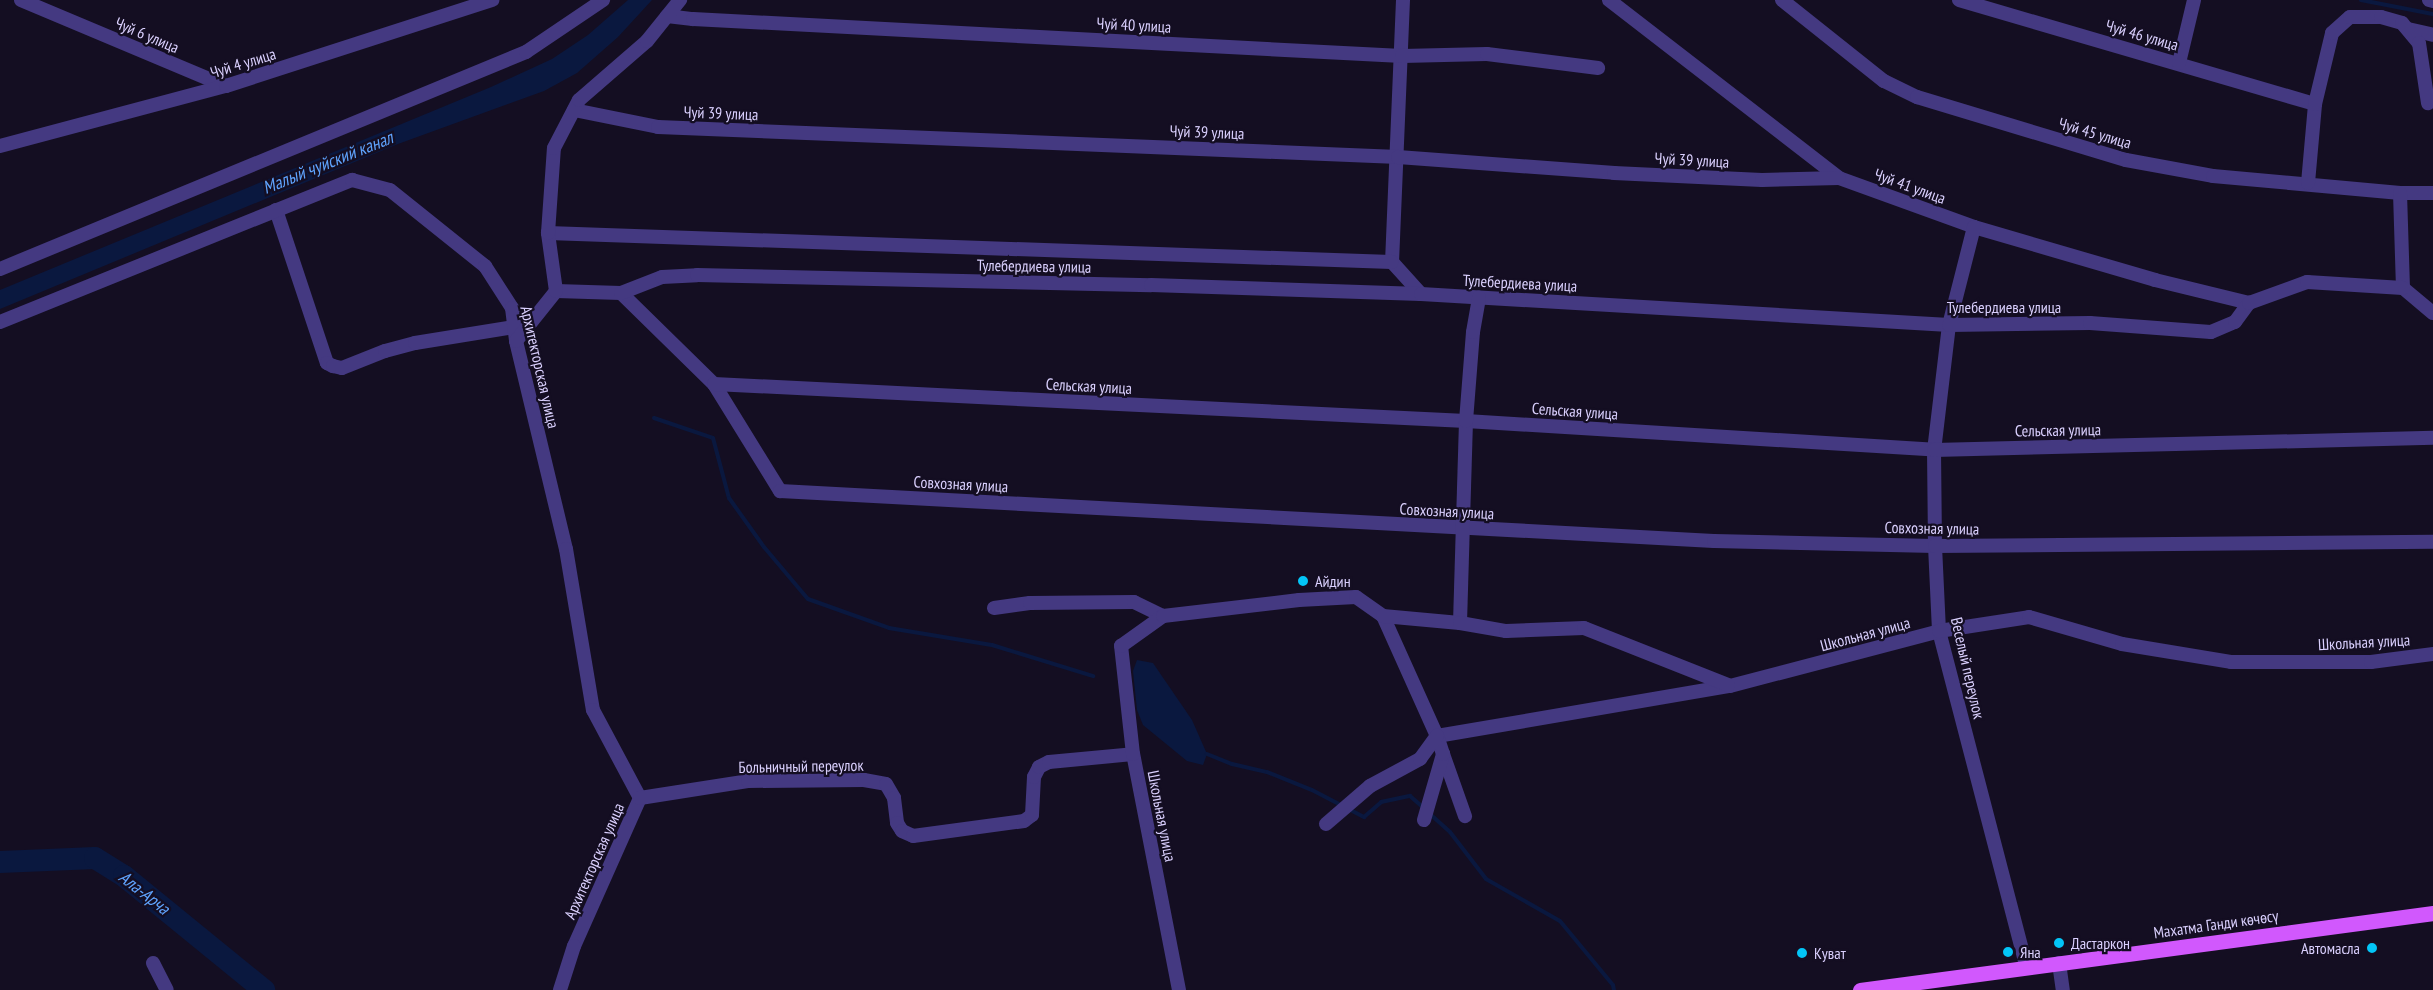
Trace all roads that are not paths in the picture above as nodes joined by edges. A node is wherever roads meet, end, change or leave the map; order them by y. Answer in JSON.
{"nodes":[{"id":1,"x":21,"y":0,"type":"edge"},
{"id":2,"x":492,"y":0,"type":"edge"},
{"id":3,"x":603,"y":0,"type":"edge"},
{"id":4,"x":680,"y":0,"type":"edge"},
{"id":5,"x":1403,"y":0,"type":"edge"},
{"id":6,"x":1610,"y":0,"type":"edge"},
{"id":7,"x":1782,"y":0,"type":"edge"},
{"id":8,"x":1959,"y":0,"type":"edge"},
{"id":9,"x":2194,"y":0,"type":"edge"},
{"id":10,"x":667,"y":16,"type":"junction"},
{"id":11,"x":2408,"y":30,"type":"junction"},
{"id":12,"x":2433,"y":34,"type":"edge"},
{"id":13,"x":1402,"y":56,"type":"junction"},
{"id":14,"x":2179,"y":63,"type":"junction"},
{"id":15,"x":1598,"y":68,"type":"dead end"},
{"id":16,"x":226,"y":86,"type":"junction"},
{"id":17,"x":2428,"y":103,"type":"dead end"},
{"id":18,"x":2315,"y":104,"type":"junction"},
{"id":19,"x":574,"y":110,"type":"junction"},
{"id":20,"x":0,"y":146,"type":"edge"},
{"id":21,"x":1398,"y":156,"type":"junction"},
{"id":22,"x":1839,"y":178,"type":"junction"},
{"id":23,"x":2308,"y":183,"type":"junction"},
{"id":24,"x":2400,"y":193,"type":"junction"},
{"id":25,"x":2433,"y":193,"type":"edge"},
{"id":26,"x":276,"y":210,"type":"junction"},
{"id":27,"x":1974,"y":227,"type":"junction"},
{"id":28,"x":548,"y":233,"type":"junction"},
{"id":29,"x":1392,"y":262,"type":"junction"},
{"id":30,"x":0,"y":269,"type":"edge"},
{"id":31,"x":2403,"y":288,"type":"junction"},
{"id":32,"x":556,"y":291,"type":"junction"},
{"id":33,"x":621,"y":293,"type":"junction"},
{"id":34,"x":1421,"y":294,"type":"junction"},
{"id":35,"x":1479,"y":298,"type":"junction"},
{"id":36,"x":2249,"y":303,"type":"junction"},
{"id":37,"x":2433,"y":313,"type":"edge"},
{"id":38,"x":0,"y":322,"type":"edge"},
{"id":39,"x":1949,"y":325,"type":"junction"},
{"id":40,"x":515,"y":334,"type":"junction"},
{"id":41,"x":714,"y":384,"type":"junction"},
{"id":42,"x":1466,"y":421,"type":"junction"},
{"id":43,"x":2433,"y":438,"type":"edge"},
{"id":44,"x":1935,"y":450,"type":"junction"},
{"id":45,"x":1463,"y":529,"type":"junction"},
{"id":46,"x":2433,"y":542,"type":"edge"},
{"id":47,"x":1935,"y":546,"type":"junction"},
{"id":48,"x":994,"y":608,"type":"dead end"},
{"id":49,"x":1163,"y":616,"type":"junction"},
{"id":50,"x":1383,"y":616,"type":"junction"},
{"id":51,"x":1460,"y":623,"type":"junction"},
{"id":52,"x":1939,"y":631,"type":"junction"},
{"id":53,"x":2433,"y":654,"type":"edge"},
{"id":54,"x":1730,"y":686,"type":"junction"},
{"id":55,"x":1437,"y":736,"type":"junction"},
{"id":56,"x":1132,"y":754,"type":"junction"},
{"id":57,"x":1443,"y":754,"type":"junction"},
{"id":58,"x":640,"y":798,"type":"junction"},
{"id":59,"x":1465,"y":816,"type":"dead end"},
{"id":60,"x":1424,"y":820,"type":"dead end"},
{"id":61,"x":1326,"y":824,"type":"dead end"},
{"id":62,"x":2433,"y":913,"type":"edge"},
{"id":63,"x":153,"y":963,"type":"dead end"},
{"id":64,"x":2059,"y":963,"type":"junction"},
{"id":65,"x":2027,"y":968,"type":"junction"},
{"id":66,"x":167,"y":990,"type":"edge"},
{"id":67,"x":560,"y":990,"type":"edge"},
{"id":68,"x":1179,"y":990,"type":"edge"},
{"id":69,"x":1862,"y":990,"type":"edge"},
{"id":70,"x":2063,"y":990,"type":"edge"}],
"edges":[{"from":1,"to":16,"type":"street","name":"Чуй 6 улица"},
{"from":2,"to":16,"type":"street","name":"Чуй 4 улица"},
{"from":3,"to":30,"type":"street"},
{"from":4,"to":10,"type":"street"},
{"from":5,"to":13,"type":"street"},
{"from":6,"to":22,"type":"street","name":"Чуй 41 улица"},
{"from":7,"to":23,"type":"street","name":"Чуй 45 улица"},
{"from":8,"to":14,"type":"street","name":"Чуй 46 улица"},
{"from":9,"to":14,"type":"street"},
{"from":10,"to":13,"type":"street","name":"Чуй 40 улица"},
{"from":10,"to":19,"type":"street"},
{"from":11,"to":12,"type":"street"},
{"from":11,"to":17,"type":"street"},
{"from":11,"to":18,"type":"street"},
{"from":13,"to":15,"type":"street","name":"Чуй 40 улица"},
{"from":13,"to":21,"type":"street"},
{"from":14,"to":18,"type":"street","name":"Чуй 46 улица"},
{"from":16,"to":20,"type":"street","name":"Чуй 4 улица"},
{"from":18,"to":23,"type":"street"},
{"from":19,"to":21,"type":"street","name":"Чуй 39 улица"},
{"from":19,"to":28,"type":"street"},
{"from":21,"to":22,"type":"street","name":"Чуй 39 улица"},
{"from":21,"to":29,"type":"street"},
{"from":22,"to":27,"type":"street","name":"Чуй 41 улица"},
{"from":23,"to":24,"type":"street","name":"Чуй 45 улица"},
{"from":24,"to":25,"type":"street","name":"Чуй 45 улица"},
{"from":24,"to":31,"type":"street"},
{"from":26,"to":38,"type":"street","name":"Архитекторская улица"},
{"from":26,"to":40,"type":"street","name":"Архитекторская улица"},
{"from":26,"to":40,"type":"street"},
{"from":27,"to":36,"type":"street","name":"Чуй 41 улица"},
{"from":27,"to":39,"type":"street","name":"Веселый переулок"},
{"from":28,"to":29,"type":"street"},
{"from":28,"to":32,"type":"street"},
{"from":29,"to":34,"type":"street"},
{"from":31,"to":36,"type":"street","name":"Тулебердиева улица"},
{"from":31,"to":37,"type":"street"},
{"from":32,"to":33,"type":"street"},
{"from":32,"to":40,"type":"street"},
{"from":33,"to":34,"type":"street","name":"Тулебердиева улица"},
{"from":33,"to":41,"type":"street","name":"Совхозная улица"},
{"from":34,"to":35,"type":"street","name":"Тулебердиева улица"},
{"from":35,"to":39,"type":"street","name":"Тулебердиева улица"},
{"from":35,"to":42,"type":"street"},
{"from":36,"to":39,"type":"street","name":"Тулебердиева улица"},
{"from":39,"to":44,"type":"street","name":"Веселый переулок"},
{"from":40,"to":58,"type":"street","name":"Архитекторская улица"},
{"from":41,"to":42,"type":"street","name":"Сельская улица"},
{"from":41,"to":45,"type":"street","name":"Совхозная улица"},
{"from":42,"to":44,"type":"street","name":"Сельская улица"},
{"from":42,"to":45,"type":"street"},
{"from":43,"to":44,"type":"street","name":"Сельская улица"},
{"from":44,"to":47,"type":"street","name":"Веселый переулок"},
{"from":45,"to":47,"type":"street","name":"Совхозная улица"},
{"from":45,"to":51,"type":"street"},
{"from":46,"to":47,"type":"street","name":"Совхозная улица"},
{"from":47,"to":52,"type":"street","name":"Веселый переулок"},
{"from":48,"to":49,"type":"street"},
{"from":49,"to":50,"type":"street"},
{"from":49,"to":56,"type":"street","name":"Школьная улица"},
{"from":50,"to":51,"type":"street"},
{"from":50,"to":55,"type":"street"},
{"from":51,"to":54,"type":"street"},
{"from":52,"to":53,"type":"street","name":"Школьная улица"},
{"from":52,"to":54,"type":"street","name":"Школьная улица"},
{"from":52,"to":65,"type":"street","name":"Веселый переулок"},
{"from":54,"to":55,"type":"street","name":"Школьная улица"},
{"from":55,"to":57,"type":"street"},
{"from":55,"to":61,"type":"street"},
{"from":56,"to":58,"type":"street","name":"Больничный переулок"},
{"from":56,"to":68,"type":"street","name":"Школьная улица"},
{"from":57,"to":59,"type":"street"},
{"from":57,"to":60,"type":"street"},
{"from":58,"to":67,"type":"street","name":"Архитекторская улица"},
{"from":62,"to":64,"type":"main road","name":"Махатма Ганди көчөсү"},
{"from":63,"to":66,"type":"street"},
{"from":64,"to":65,"type":"main road","name":"Махатма Ганди көчөсү"},
{"from":64,"to":70,"type":"street"},
{"from":65,"to":69,"type":"main road","name":"Махатма Ганди көчөсү"}]}
